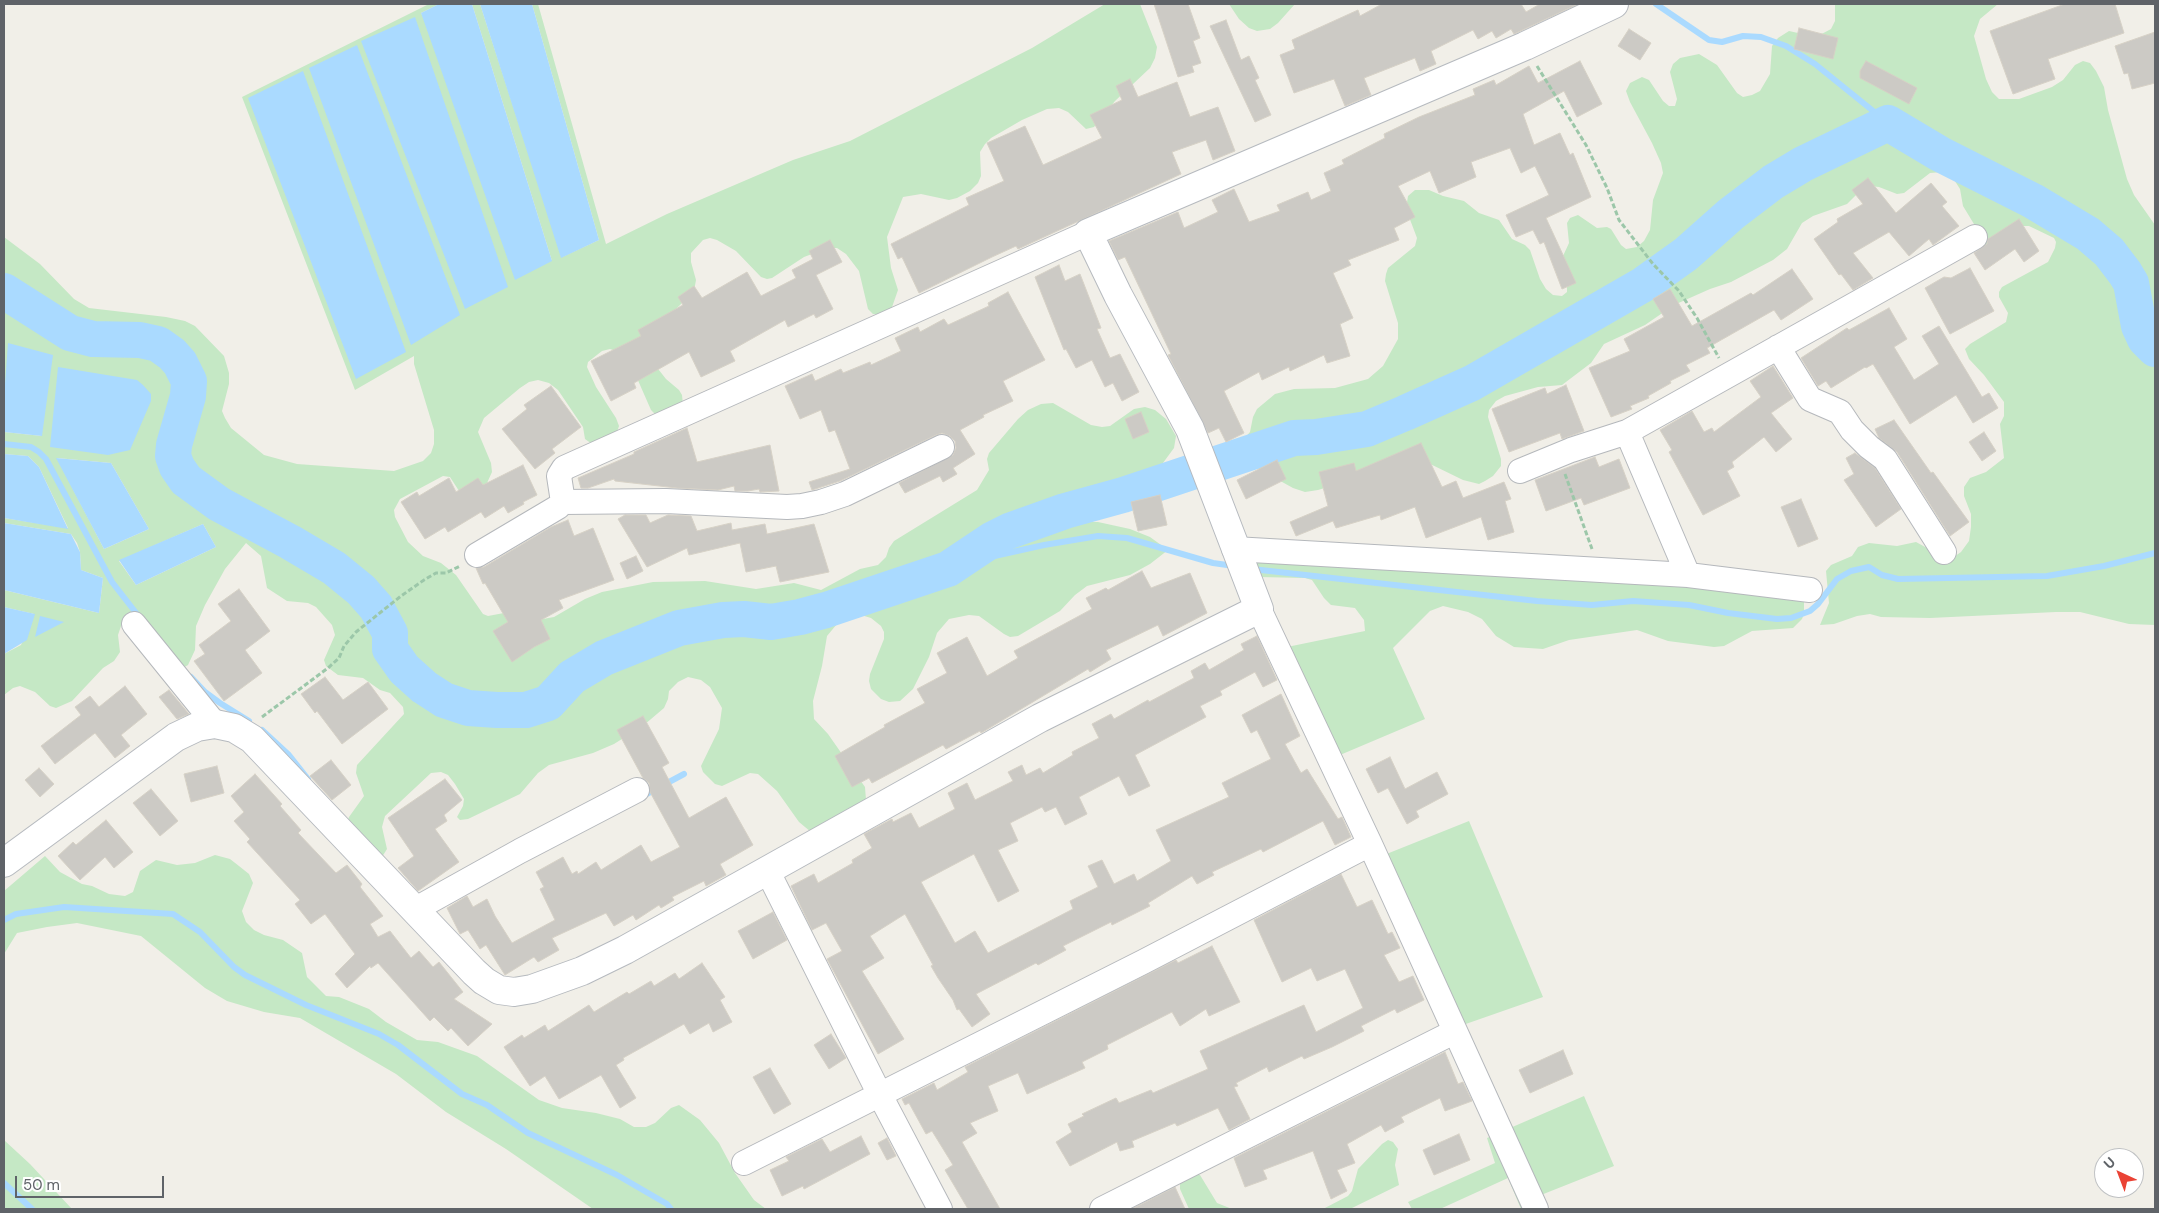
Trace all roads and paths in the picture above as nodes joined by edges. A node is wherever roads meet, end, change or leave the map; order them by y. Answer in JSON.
{"nodes":[{"id":1,"x":1614,"y":4,"type":"edge"},
{"id":2,"x":1526,"y":46,"type":"junction"},
{"id":3,"x":1088,"y":233,"type":"junction"},
{"id":4,"x":1975,"y":237,"type":"dead end"},
{"id":5,"x":1778,"y":347,"type":"junction"},
{"id":6,"x":1728,"y":375,"type":"junction"},
{"id":7,"x":1627,"y":432,"type":"junction"},
{"id":8,"x":942,"y":447,"type":"dead end"},
{"id":9,"x":1559,"y":455,"type":"junction"},
{"id":10,"x":1520,"y":470,"type":"dead end"},
{"id":11,"x":563,"y":502,"type":"junction"},
{"id":12,"x":1944,"y":552,"type":"dead end"},
{"id":13,"x":477,"y":555,"type":"joint"},
{"id":14,"x":1240,"y":562,"type":"junction"},
{"id":15,"x":1599,"y":570,"type":"junction"},
{"id":16,"x":1688,"y":575,"type":"junction"},
{"id":17,"x":1810,"y":590,"type":"dead end"},
{"id":18,"x":1259,"y":609,"type":"junction"},
{"id":19,"x":134,"y":624,"type":"dead end"},
{"id":20,"x":215,"y":724,"type":"junction"},
{"id":21,"x":241,"y":733,"type":"junction"},
{"id":22,"x":637,"y":790,"type":"dead end"},
{"id":23,"x":1370,"y":844,"type":"junction"},
{"id":24,"x":4,"y":863,"type":"edge"},
{"id":25,"x":767,"y":870,"type":"junction"},
{"id":26,"x":414,"y":910,"type":"junction"},
{"id":27,"x":1454,"y":1032,"type":"junction"},
{"id":28,"x":880,"y":1095,"type":"junction"},
{"id":29,"x":744,"y":1163,"type":"dead end"},
{"id":30,"x":940,"y":1209,"type":"edge"},
{"id":31,"x":1102,"y":1209,"type":"edge"},
{"id":32,"x":1536,"y":1209,"type":"edge"}],
"edges":[{"from":1,"to":2,"type":"street"},
{"from":2,"to":3,"type":"street"},
{"from":2,"to":6,"type":"path"},
{"from":3,"to":11,"type":"street"},
{"from":3,"to":14,"type":"street"},
{"from":4,"to":5,"type":"street"},
{"from":5,"to":6,"type":"street"},
{"from":5,"to":12,"type":"street"},
{"from":6,"to":7,"type":"street"},
{"from":7,"to":9,"type":"street"},
{"from":7,"to":16,"type":"street"},
{"from":8,"to":11,"type":"street"},
{"from":9,"to":10,"type":"street"},
{"from":9,"to":15,"type":"path"},
{"from":11,"to":13,"type":"street"},
{"from":13,"to":21,"type":"path"},
{"from":14,"to":15,"type":"street"},
{"from":14,"to":18,"type":"street"},
{"from":15,"to":16,"type":"street"},
{"from":16,"to":17,"type":"street"},
{"from":18,"to":23,"type":"street"},
{"from":18,"to":25,"type":"street"},
{"from":19,"to":20,"type":"street"},
{"from":20,"to":21,"type":"street"},
{"from":20,"to":24,"type":"street"},
{"from":21,"to":26,"type":"street"},
{"from":22,"to":26,"type":"street"},
{"from":23,"to":27,"type":"street"},
{"from":23,"to":28,"type":"street"},
{"from":25,"to":26,"type":"street"},
{"from":25,"to":28,"type":"street"},
{"from":27,"to":31,"type":"street"},
{"from":27,"to":32,"type":"street"},
{"from":28,"to":29,"type":"street"},
{"from":28,"to":30,"type":"street"}]}
